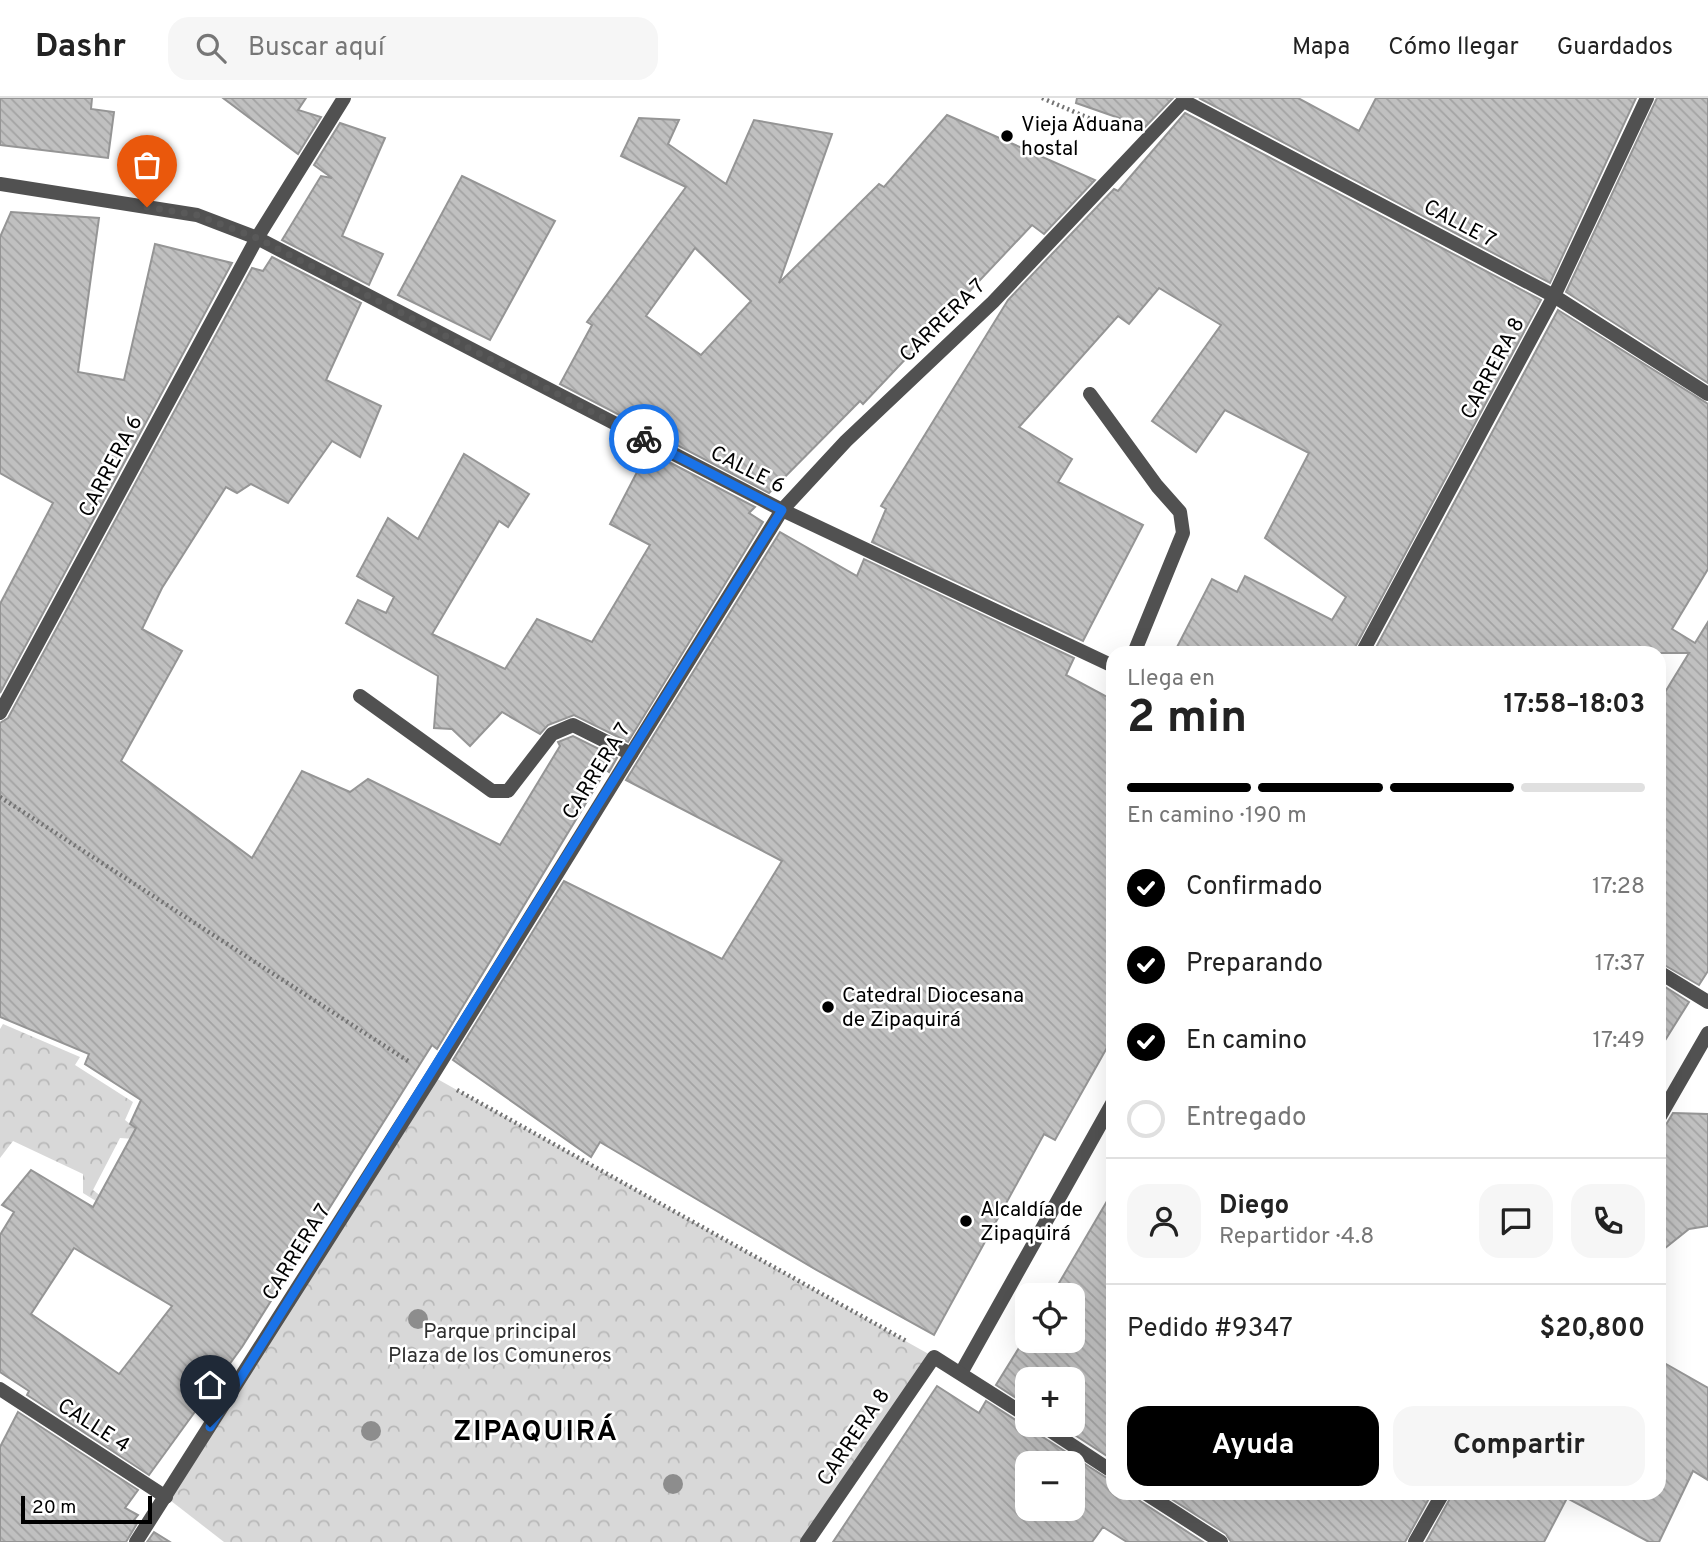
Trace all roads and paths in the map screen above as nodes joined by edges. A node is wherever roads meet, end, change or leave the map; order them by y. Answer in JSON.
{"nodes":[{"id":1,"x":344,"y":98,"type":"edge"},
{"id":2,"x":1042,"y":98,"type":"edge"},
{"id":3,"x":1647,"y":98,"type":"edge"},
{"id":4,"x":1185,"y":100,"type":"edge"},
{"id":5,"x":1144,"y":142,"type":"junction"},
{"id":6,"x":0,"y":184,"type":"edge"},
{"id":7,"x":257,"y":238,"type":"junction"},
{"id":8,"x":1554,"y":296,"type":"junction"},
{"id":9,"x":1090,"y":394,"type":"dead end"},
{"id":10,"x":1708,"y":394,"type":"edge"},
{"id":11,"x":782,"y":510,"type":"junction"},
{"id":12,"x":1137,"y":646,"type":"edge"},
{"id":13,"x":1366,"y":646,"type":"edge"},
{"id":14,"x":1106,"y":663,"type":"edge"},
{"id":15,"x":360,"y":696,"type":"dead end"},
{"id":16,"x":0,"y":713,"type":"edge"},
{"id":17,"x":631,"y":754,"type":"junction"},
{"id":18,"x":0,"y":797,"type":"edge"},
{"id":19,"x":1666,"y":976,"type":"edge"},
{"id":20,"x":1708,"y":1002,"type":"edge"},
{"id":21,"x":1708,"y":1033,"type":"edge"},
{"id":22,"x":432,"y":1076,"type":"junction"},
{"id":23,"x":1666,"y":1106,"type":"edge"},
{"id":24,"x":1106,"y":1114,"type":"edge"},
{"id":25,"x":934,"y":1357,"type":"junction"},
{"id":26,"x":961,"y":1373,"type":"junction"},
{"id":27,"x":0,"y":1389,"type":"edge"},
{"id":28,"x":1015,"y":1408,"type":"edge"},
{"id":29,"x":1060,"y":1437,"type":"edge"},
{"id":30,"x":1106,"y":1467,"type":"edge"},
{"id":31,"x":166,"y":1497,"type":"junction"},
{"id":32,"x":1157,"y":1500,"type":"edge"},
{"id":33,"x":1439,"y":1500,"type":"edge"},
{"id":34,"x":136,"y":1542,"type":"edge"},
{"id":35,"x":807,"y":1542,"type":"edge"},
{"id":36,"x":1221,"y":1542,"type":"edge"},
{"id":37,"x":1415,"y":1542,"type":"edge"}],
"edges":[{"from":1,"to":7,"type":"street"},
{"from":2,"to":5,"type":"path"},
{"from":3,"to":8,"type":"street","name":"CARRERA 8"},
{"from":4,"to":5,"type":"street","name":"CARRERA 7"},
{"from":4,"to":8,"type":"street","name":"CALLE 7"},
{"from":5,"to":11,"type":"street","name":"CARRERA 7"},
{"from":6,"to":7,"type":"street","name":"CALLE 6"},
{"from":7,"to":11,"type":"street","name":"CALLE 6"},
{"from":7,"to":16,"type":"street","name":"CARRERA 6"},
{"from":8,"to":10,"type":"street","name":"CALLE 7"},
{"from":8,"to":13,"type":"street","name":"CARRERA 8"},
{"from":9,"to":12,"type":"street"},
{"from":11,"to":14,"type":"street","name":"CALLE 6"},
{"from":11,"to":17,"type":"street","name":"CARRERA 7"},
{"from":15,"to":17,"type":"street"},
{"from":17,"to":22,"type":"street","name":"CARRERA 7"},
{"from":18,"to":22,"type":"path"},
{"from":19,"to":20,"type":"street"},
{"from":21,"to":23,"type":"street"},
{"from":22,"to":25,"type":"path"},
{"from":22,"to":31,"type":"street","name":"CARRERA 7"},
{"from":24,"to":26,"type":"street"},
{"from":25,"to":26,"type":"street"},
{"from":25,"to":35,"type":"street","name":"CARRERA 8"},
{"from":26,"to":28,"type":"street"},
{"from":27,"to":31,"type":"street","name":"CALLE 4"},
{"from":29,"to":30,"type":"street"},
{"from":31,"to":34,"type":"street","name":"CARRERA 7"},
{"from":32,"to":36,"type":"street"},
{"from":33,"to":37,"type":"street"}]}
